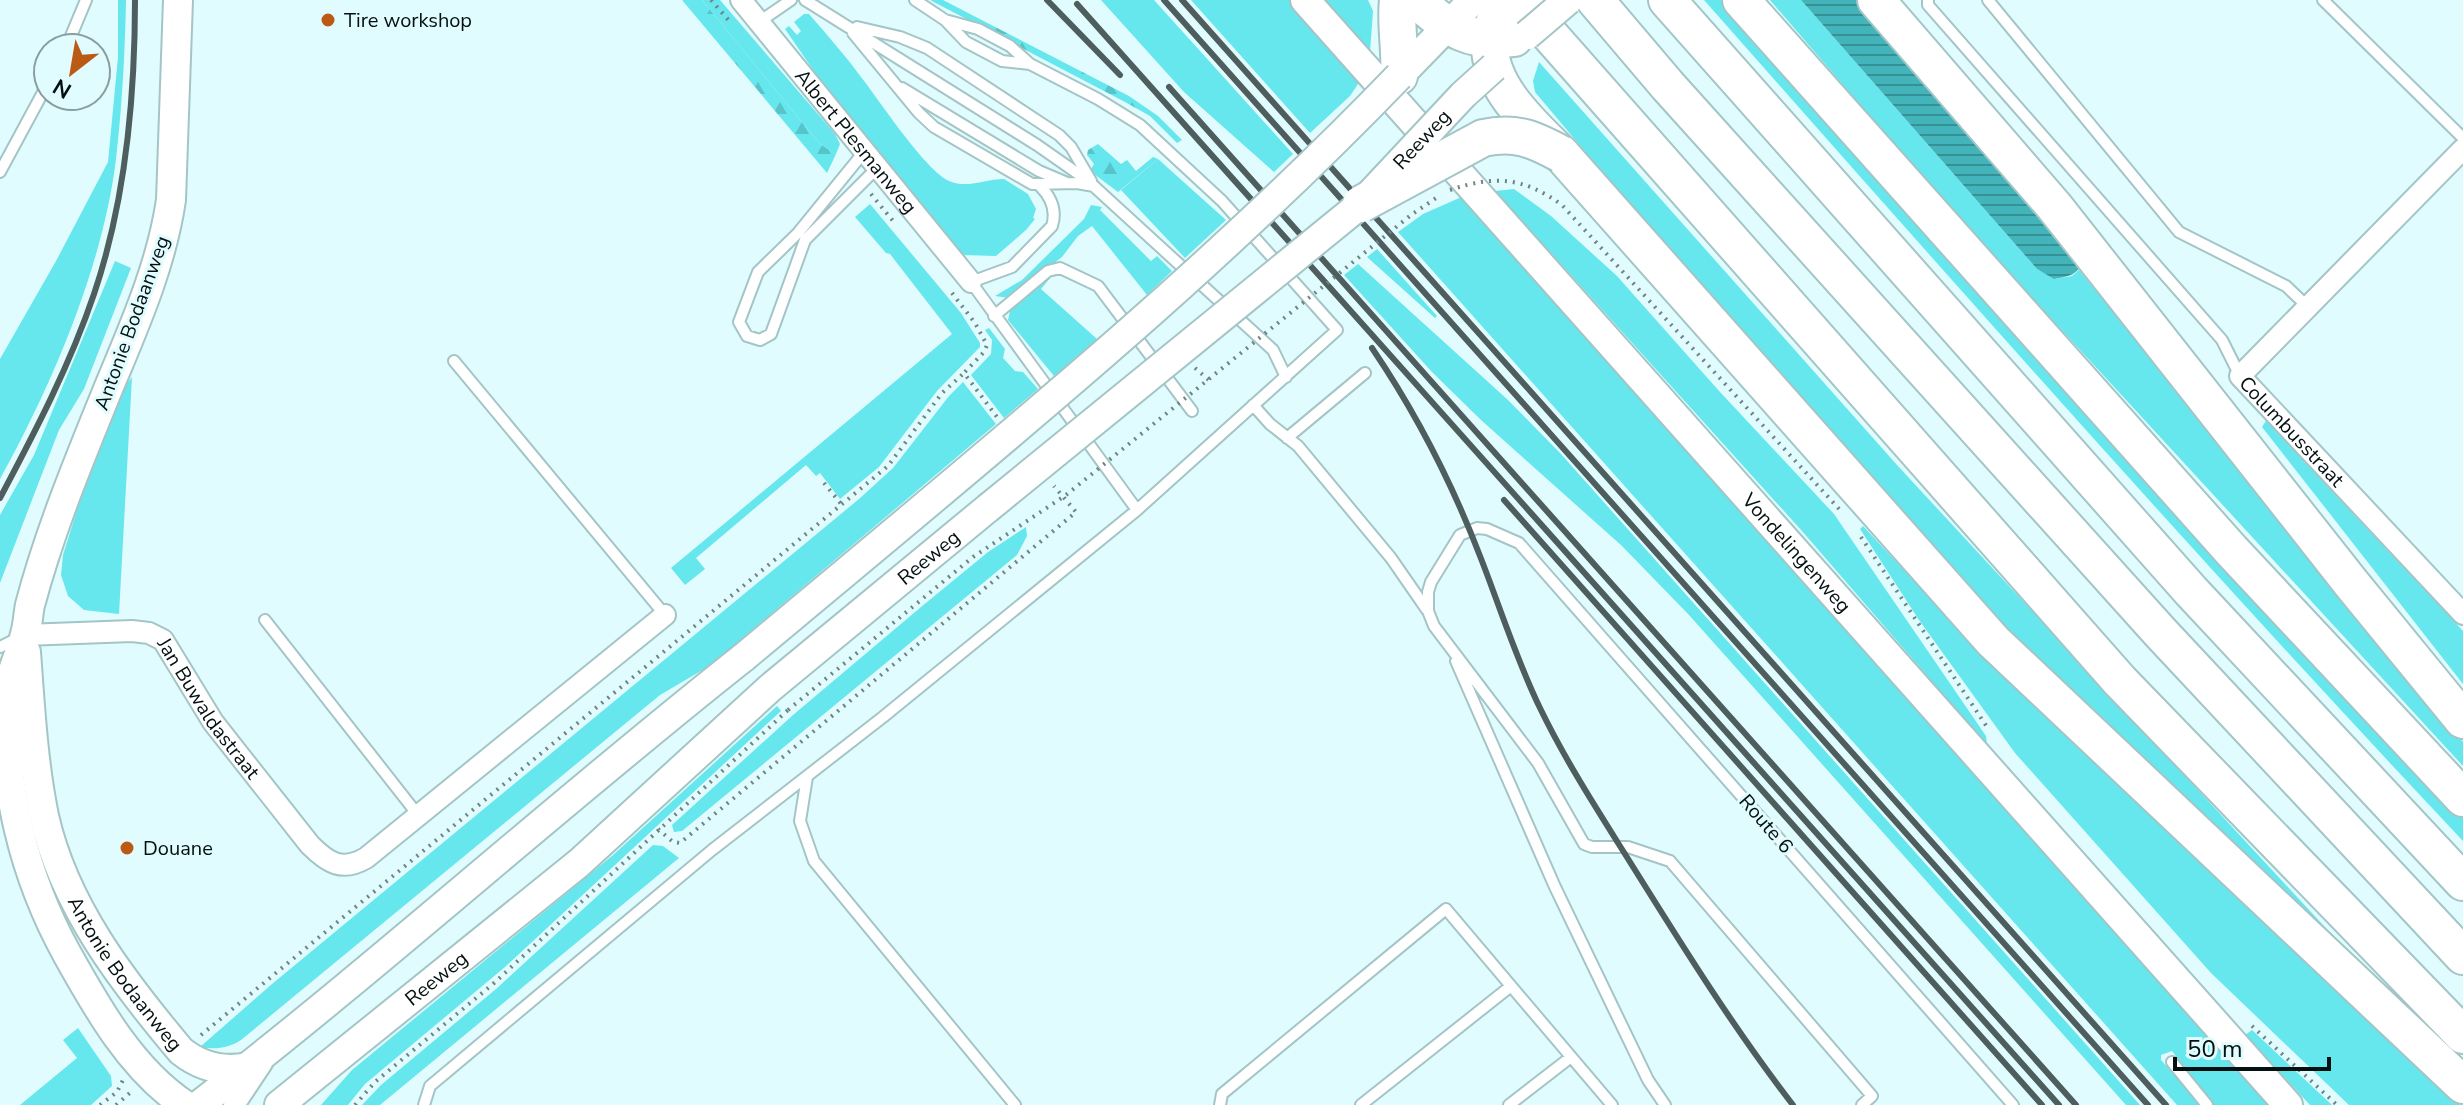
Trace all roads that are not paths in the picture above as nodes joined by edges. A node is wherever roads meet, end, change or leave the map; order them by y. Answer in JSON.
{"nodes":[{"id":1,"x":178,"y":0,"type":"edge"},
{"id":2,"x":741,"y":0,"type":"edge"},
{"id":3,"x":791,"y":0,"type":"edge"},
{"id":4,"x":805,"y":0,"type":"edge"},
{"id":5,"x":915,"y":0,"type":"edge"},
{"id":6,"x":1305,"y":0,"type":"edge"},
{"id":7,"x":1398,"y":0,"type":"edge"},
{"id":8,"x":1418,"y":0,"type":"edge"},
{"id":9,"x":1473,"y":0,"type":"edge"},
{"id":10,"x":1505,"y":0,"type":"edge"},
{"id":11,"x":1519,"y":0,"type":"edge"},
{"id":12,"x":1568,"y":0,"type":"edge"},
{"id":13,"x":1595,"y":0,"type":"edge"},
{"id":14,"x":1667,"y":0,"type":"edge"},
{"id":15,"x":1741,"y":0,"type":"edge"},
{"id":16,"x":1876,"y":0,"type":"edge"},
{"id":17,"x":1928,"y":0,"type":"edge"},
{"id":18,"x":1988,"y":0,"type":"edge"},
{"id":19,"x":2323,"y":0,"type":"edge"},
{"id":20,"x":85,"y":3,"type":"edge"},
{"id":21,"x":945,"y":20,"type":"junction"},
{"id":22,"x":759,"y":22,"type":"junction"},
{"id":23,"x":847,"y":25,"type":"junction"},
{"id":24,"x":1448,"y":26,"type":"junction"},
{"id":25,"x":73,"y":32,"type":"edge"},
{"id":26,"x":1527,"y":35,"type":"joint"},
{"id":27,"x":1492,"y":53,"type":"junction"},
{"id":28,"x":1030,"y":64,"type":"junction"},
{"id":29,"x":1399,"y":76,"type":"junction"},
{"id":30,"x":894,"y":83,"type":"junction"},
{"id":31,"x":32,"y":112,"type":"edge"},
{"id":32,"x":2463,"y":138,"type":"edge"},
{"id":33,"x":2463,"y":149,"type":"edge"},
{"id":34,"x":1561,"y":154,"type":"junction"},
{"id":35,"x":871,"y":160,"type":"junction"},
{"id":36,"x":0,"y":172,"type":"edge"},
{"id":37,"x":1069,"y":184,"type":"junction"},
{"id":38,"x":1040,"y":186,"type":"junction"},
{"id":39,"x":1095,"y":186,"type":"junction"},
{"id":40,"x":1361,"y":204,"type":"junction"},
{"id":41,"x":971,"y":282,"type":"junction"},
{"id":42,"x":2307,"y":306,"type":"junction"},
{"id":43,"x":994,"y":316,"type":"junction"},
{"id":44,"x":454,"y":361,"type":"dead end"},
{"id":45,"x":1365,"y":373,"type":"dead end"},
{"id":46,"x":2240,"y":376,"type":"junction"},
{"id":47,"x":1286,"y":377,"type":"junction"},
{"id":48,"x":1253,"y":405,"type":"junction"},
{"id":49,"x":1192,"y":411,"type":"dead end"},
{"id":50,"x":1287,"y":438,"type":"junction"},
{"id":51,"x":1137,"y":510,"type":"junction"},
{"id":52,"x":1428,"y":611,"type":"junction"},
{"id":53,"x":2463,"y":614,"type":"edge"},
{"id":54,"x":665,"y":615,"type":"joint"},
{"id":55,"x":265,"y":620,"type":"dead end"},
{"id":56,"x":13,"y":641,"type":"edge"},
{"id":57,"x":1449,"y":645,"type":"junction"},
{"id":58,"x":2463,"y":720,"type":"edge"},
{"id":59,"x":807,"y":777,"type":"junction"},
{"id":60,"x":2463,"y":798,"type":"edge"},
{"id":61,"x":418,"y":815,"type":"junction"},
{"id":62,"x":2463,"y":882,"type":"edge"},
{"id":63,"x":2463,"y":956,"type":"edge"},
{"id":64,"x":1511,"y":986,"type":"junction"},
{"id":65,"x":2463,"y":1035,"type":"edge"},
{"id":66,"x":271,"y":1050,"type":"junction"},
{"id":67,"x":1571,"y":1057,"type":"junction"},
{"id":68,"x":2172,"y":1062,"type":"dead end"},
{"id":69,"x":140,"y":1063,"type":"junction"},
{"id":70,"x":248,"y":1067,"type":"junction"},
{"id":71,"x":2463,"y":1085,"type":"edge"},
{"id":72,"x":288,"y":1100,"type":"edge"},
{"id":73,"x":1876,"y":1100,"type":"edge"},
{"id":74,"x":152,"y":1105,"type":"edge"},
{"id":75,"x":185,"y":1105,"type":"edge"},
{"id":76,"x":199,"y":1105,"type":"edge"},
{"id":77,"x":234,"y":1105,"type":"edge"},
{"id":78,"x":424,"y":1105,"type":"edge"},
{"id":79,"x":1015,"y":1105,"type":"edge"},
{"id":80,"x":1220,"y":1105,"type":"edge"},
{"id":81,"x":1361,"y":1105,"type":"edge"},
{"id":82,"x":1509,"y":1105,"type":"edge"},
{"id":83,"x":1612,"y":1105,"type":"edge"},
{"id":84,"x":1665,"y":1105,"type":"edge"},
{"id":85,"x":1862,"y":1105,"type":"edge"},
{"id":86,"x":2013,"y":1105,"type":"edge"},
{"id":87,"x":2207,"y":1105,"type":"edge"},
{"id":88,"x":2288,"y":1105,"type":"edge"}],
"edges":[{"from":1,"to":56,"type":"main road","name":"Antonie Bodaanweg"},
{"from":2,"to":22,"type":"street","name":"Albert Plesmanweg"},
{"from":3,"to":22,"type":"lane"},
{"from":4,"to":23,"type":"lane"},
{"from":5,"to":21,"type":"lane"},
{"from":6,"to":88,"type":"main road","name":"Vondelingenweg"},
{"from":7,"to":29,"type":"highway"},
{"from":8,"to":24,"type":"highway"},
{"from":9,"to":24,"type":"main road","name":"Reeweg"},
{"from":10,"to":27,"type":"highway"},
{"from":11,"to":65,"type":"highway"},
{"from":12,"to":26,"type":"main road","bridge":true},
{"from":13,"to":63,"type":"highway"},
{"from":14,"to":62,"type":"highway"},
{"from":15,"to":60,"type":"highway"},
{"from":16,"to":58,"type":"highway"},
{"from":17,"to":46,"type":"lane"},
{"from":18,"to":42,"type":"lane"},
{"from":19,"to":32,"type":"lane"},
{"from":20,"to":25,"type":"lane"},
{"from":21,"to":28,"type":"lane"},
{"from":21,"to":28,"type":"lane"},
{"from":22,"to":35,"type":"street","name":"Albert Plesmanweg"},
{"from":23,"to":30,"type":"lane"},
{"from":23,"to":39,"type":"lane"},
{"from":23,"to":39,"type":"lane"},
{"from":24,"to":27,"type":"highway"},
{"from":24,"to":29,"type":"main road","name":"Reeweg"},
{"from":26,"to":27,"type":"highway"},
{"from":27,"to":34,"type":"highway","bridge":true},
{"from":27,"to":40,"type":"main road","name":"Reeweg","bridge":true},
{"from":28,"to":47,"type":"lane"},
{"from":29,"to":66,"type":"main road","name":"Reeweg","bridge":true},
{"from":30,"to":37,"type":"lane"},
{"from":30,"to":38,"type":"lane"},
{"from":31,"to":36,"type":"lane"},
{"from":33,"to":42,"type":"street","name":"Columbusstraat"},
{"from":34,"to":40,"type":"highway","bridge":true},
{"from":34,"to":71,"type":"highway"},
{"from":35,"to":35,"type":"lane"},
{"from":35,"to":41,"type":"street","name":"Albert Plesmanweg"},
{"from":37,"to":38,"type":"lane"},
{"from":37,"to":39,"type":"lane"},
{"from":38,"to":41,"type":"lane"},
{"from":39,"to":47,"type":"lane"},
{"from":40,"to":72,"type":"main road","name":"Reeweg","bridge":true},
{"from":41,"to":43,"type":"lane"},
{"from":42,"to":46,"type":"street","name":"Columbusstraat"},
{"from":43,"to":49,"type":"lane"},
{"from":43,"to":51,"type":"lane"},
{"from":44,"to":54,"type":"lane"},
{"from":45,"to":50,"type":"lane"},
{"from":46,"to":53,"type":"street","name":"Columbusstraat"},
{"from":47,"to":48,"type":"lane"},
{"from":48,"to":50,"type":"lane"},
{"from":48,"to":51,"type":"lane"},
{"from":50,"to":52,"type":"lane"},
{"from":51,"to":59,"type":"lane"},
{"from":52,"to":57,"type":"lane"},
{"from":52,"to":86,"type":"lane","name":"Route 6"},
{"from":54,"to":61,"type":"street"},
{"from":55,"to":61,"type":"lane"},
{"from":56,"to":61,"type":"street","name":"Jan Buwaldastraat"},
{"from":56,"to":69,"type":"main road","name":"Antonie Bodaanweg"},
{"from":56,"to":70,"type":"main road","name":"Antonie Bodaanweg"},
{"from":57,"to":73,"type":"lane"},
{"from":57,"to":84,"type":"lane"},
{"from":59,"to":78,"type":"lane"},
{"from":59,"to":79,"type":"lane"},
{"from":64,"to":67,"type":"lane"},
{"from":64,"to":80,"type":"lane"},
{"from":64,"to":81,"type":"lane"},
{"from":66,"to":70,"type":"main road","name":"Reeweg"},
{"from":66,"to":77,"type":"street","name":"Reeweg"},
{"from":67,"to":82,"type":"lane"},
{"from":67,"to":83,"type":"lane"},
{"from":68,"to":87,"type":"lane"},
{"from":69,"to":74,"type":"main road","name":"Antonie Bodaanweg"},
{"from":69,"to":75,"type":"main road","name":"Antonie Bodaanweg"},
{"from":70,"to":76,"type":"main road","name":"Reeweg"},
{"from":73,"to":85,"type":"lane"}]}
